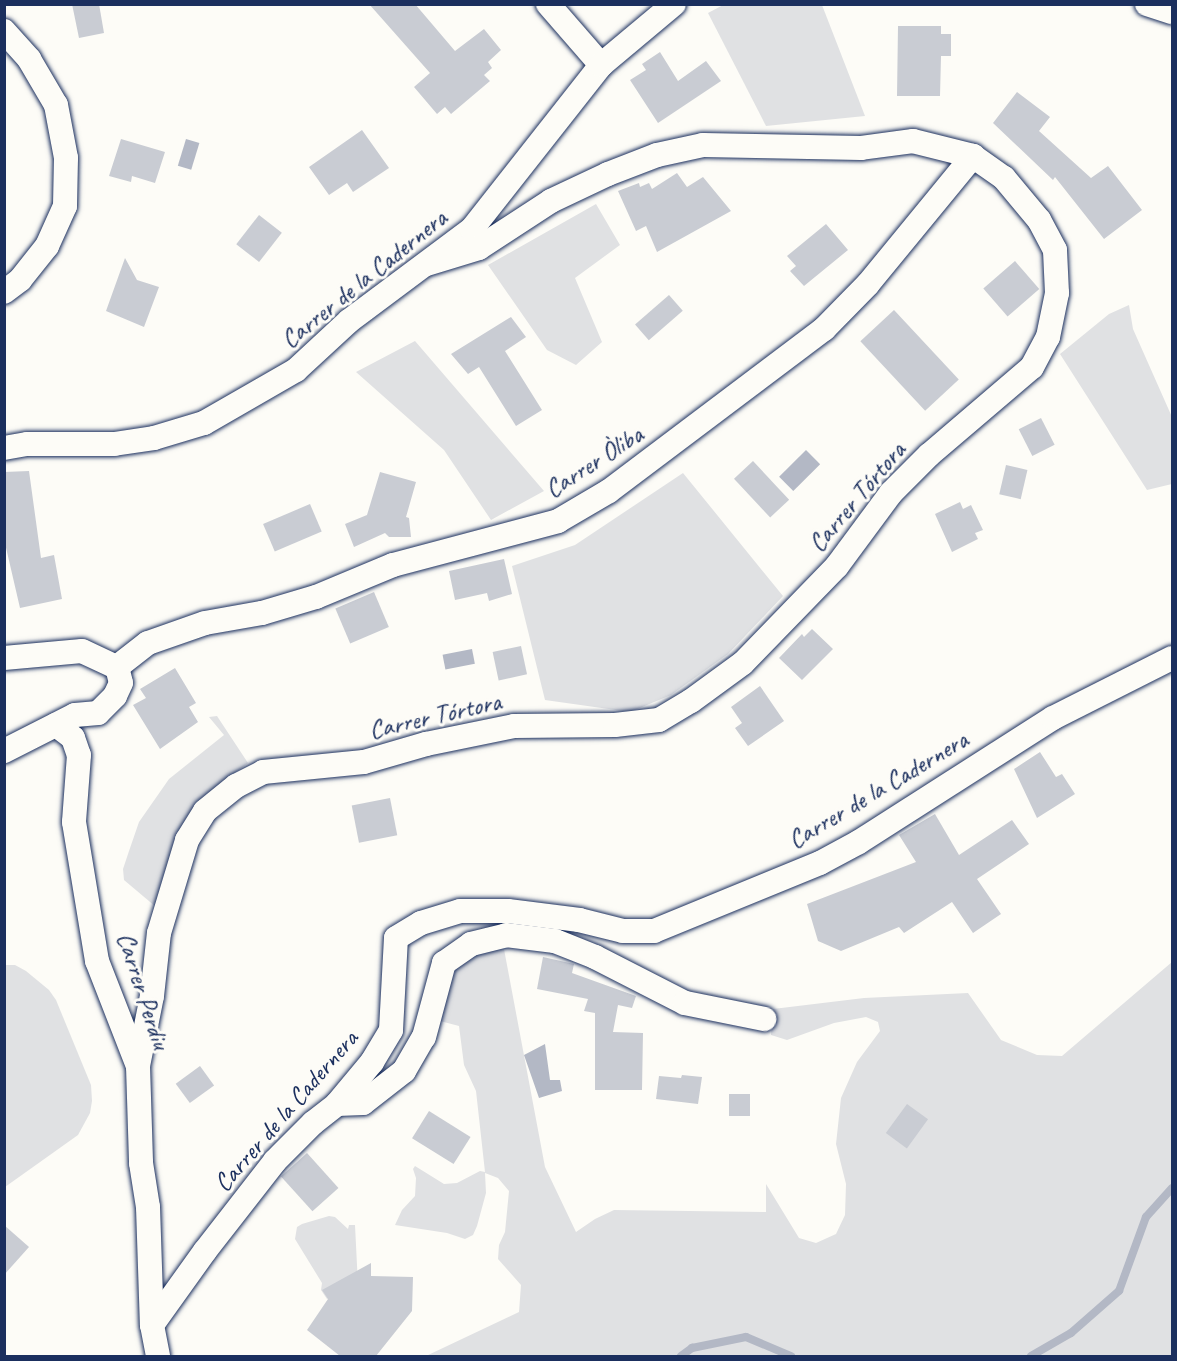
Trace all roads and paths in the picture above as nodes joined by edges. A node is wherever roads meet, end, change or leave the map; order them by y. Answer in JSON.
{"nodes":[{"id":1,"x":548,"y":4,"type":"edge"},
{"id":2,"x":674,"y":4,"type":"edge"},
{"id":3,"x":1148,"y":4,"type":"edge"},
{"id":4,"x":1173,"y":12,"type":"edge"},
{"id":5,"x":4,"y":31,"type":"edge"},
{"id":6,"x":601,"y":65,"type":"junction"},
{"id":7,"x":973,"y":156,"type":"junction"},
{"id":8,"x":427,"y":264,"type":"junction"},
{"id":9,"x":4,"y":292,"type":"edge"},
{"id":10,"x":4,"y":448,"type":"edge"},
{"id":11,"x":4,"y":658,"type":"edge"},
{"id":12,"x":1173,"y":658,"type":"edge"},
{"id":13,"x":117,"y":667,"type":"junction"},
{"id":14,"x":56,"y":725,"type":"junction"},
{"id":15,"x":4,"y":751,"type":"edge"},
{"id":16,"x":764,"y":1019,"type":"dead end"},
{"id":17,"x":138,"y":1066,"type":"junction"},
{"id":18,"x":337,"y":1104,"type":"junction"},
{"id":19,"x":152,"y":1325,"type":"junction"},
{"id":20,"x":158,"y":1356,"type":"edge"}],
"edges":[{"from":1,"to":6,"type":"street"},
{"from":2,"to":6,"type":"street","name":"Carrer de la Cadernera"},
{"from":3,"to":4,"type":"street"},
{"from":5,"to":9,"type":"street"},
{"from":6,"to":8,"type":"street","name":"Carrer de la Cadernera"},
{"from":7,"to":8,"type":"street","name":"Carrer Tórtora"},
{"from":7,"to":13,"type":"street","name":"Carrer Òliba"},
{"from":7,"to":17,"type":"street","name":"Carrer Tórtora"},
{"from":8,"to":10,"type":"street","name":"Carrer de la Cadernera"},
{"from":11,"to":13,"type":"street"},
{"from":12,"to":18,"type":"street","name":"Carrer de la Cadernera"},
{"from":13,"to":14,"type":"street"},
{"from":14,"to":15,"type":"street"},
{"from":14,"to":17,"type":"street","name":"Carrer Perdiu"},
{"from":16,"to":18,"type":"street"},
{"from":17,"to":19,"type":"street","name":"Carrer Perdiu"},
{"from":18,"to":19,"type":"street","name":"Carrer de la Cadernera"},
{"from":19,"to":20,"type":"street","name":"Carrer Perdiu"}]}
